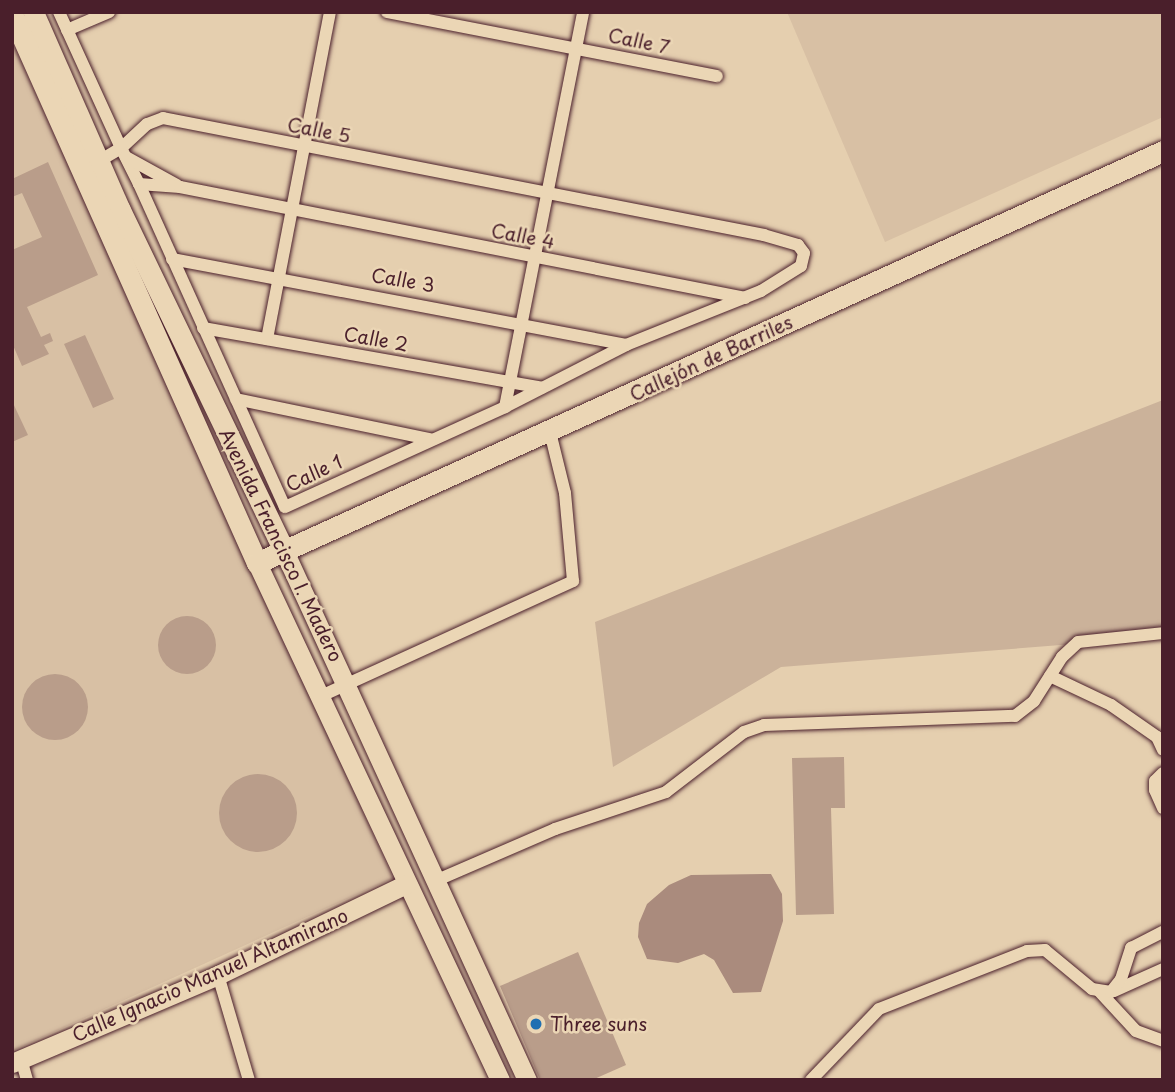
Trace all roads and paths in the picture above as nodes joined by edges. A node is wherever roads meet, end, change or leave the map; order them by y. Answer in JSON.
{"nodes":[{"id":1,"x":33,"y":12,"type":"edge"},
{"id":2,"x":59,"y":12,"type":"edge"},
{"id":3,"x":109,"y":12,"type":"edge"},
{"id":4,"x":330,"y":12,"type":"edge"},
{"id":5,"x":387,"y":12,"type":"edge"},
{"id":6,"x":583,"y":12,"type":"edge"},
{"id":7,"x":12,"y":13,"type":"edge"},
{"id":8,"x":67,"y":30,"type":"junction"},
{"id":9,"x":575,"y":47,"type":"junction"},
{"id":10,"x":717,"y":76,"type":"dead end"},
{"id":11,"x":305,"y":147,"type":"junction"},
{"id":12,"x":1163,"y":152,"type":"edge"},
{"id":13,"x":124,"y":153,"type":"junction"},
{"id":14,"x":91,"y":166,"type":"junction"},
{"id":15,"x":139,"y":184,"type":"junction"},
{"id":16,"x":180,"y":187,"type":"junction"},
{"id":17,"x":547,"y":195,"type":"junction"},
{"id":18,"x":292,"y":210,"type":"junction"},
{"id":19,"x":804,"y":253,"type":"joint"},
{"id":20,"x":534,"y":258,"type":"junction"},
{"id":21,"x":172,"y":259,"type":"junction"},
{"id":22,"x":279,"y":277,"type":"junction"},
{"id":23,"x":746,"y":298,"type":"junction"},
{"id":24,"x":521,"y":322,"type":"junction"},
{"id":25,"x":203,"y":328,"type":"junction"},
{"id":26,"x":267,"y":339,"type":"junction"},
{"id":27,"x":626,"y":345,"type":"junction"},
{"id":28,"x":509,"y":382,"type":"junction"},
{"id":29,"x":542,"y":388,"type":"junction"},
{"id":30,"x":236,"y":399,"type":"junction"},
{"id":31,"x":505,"y":407,"type":"junction"},
{"id":32,"x":550,"y":432,"type":"junction"},
{"id":33,"x":430,"y":439,"type":"junction"},
{"id":34,"x":285,"y":553,"type":"junction"},
{"id":35,"x":257,"y":563,"type":"junction"},
{"id":36,"x":1163,"y":633,"type":"edge"},
{"id":37,"x":1050,"y":676,"type":"junction"},
{"id":38,"x":348,"y":684,"type":"junction"},
{"id":39,"x":321,"y":696,"type":"junction"},
{"id":40,"x":1163,"y":750,"type":"edge"},
{"id":41,"x":1163,"y":773,"type":"edge"},
{"id":42,"x":1163,"y":808,"type":"edge"},
{"id":43,"x":435,"y":881,"type":"junction"},
{"id":44,"x":406,"y":884,"type":"junction"},
{"id":45,"x":1163,"y":932,"type":"edge"},
{"id":46,"x":1163,"y":969,"type":"edge"},
{"id":47,"x":218,"y":975,"type":"junction"},
{"id":48,"x":1105,"y":991,"type":"junction"},
{"id":49,"x":1163,"y":1041,"type":"edge"},
{"id":50,"x":17,"y":1061,"type":"edge"},
{"id":51,"x":27,"y":1080,"type":"edge"},
{"id":52,"x":249,"y":1080,"type":"edge"},
{"id":53,"x":500,"y":1080,"type":"edge"},
{"id":54,"x":527,"y":1080,"type":"edge"},
{"id":55,"x":811,"y":1080,"type":"edge"}],
"edges":[{"from":1,"to":14,"type":"main road","name":"Avenida Francisco I. Madero"},
{"from":2,"to":8,"type":"street","name":"Calle 1"},
{"from":3,"to":8,"type":"street"},
{"from":4,"to":11,"type":"street"},
{"from":5,"to":9,"type":"street","name":"Calle 7"},
{"from":6,"to":9,"type":"street"},
{"from":7,"to":14,"type":"main road","name":"Avenida Francisco I. Madero"},
{"from":8,"to":13,"type":"street","name":"Calle 1"},
{"from":9,"to":10,"type":"street","name":"Calle 7"},
{"from":9,"to":17,"type":"street"},
{"from":11,"to":13,"type":"street","name":"Calle 5"},
{"from":11,"to":17,"type":"street","name":"Calle 5"},
{"from":11,"to":18,"type":"street"},
{"from":12,"to":32,"type":"main road","name":"Callejón de Barriles"},
{"from":13,"to":14,"type":"street","name":"Calle 5"},
{"from":13,"to":15,"type":"street","name":"Calle 1"},
{"from":13,"to":16,"type":"street","name":"Calle 4"},
{"from":14,"to":34,"type":"main road","name":"Avenida Francisco I. Madero"},
{"from":14,"to":35,"type":"main road","name":"Avenida Francisco I. Madero"},
{"from":15,"to":16,"type":"street","name":"Calle 4"},
{"from":15,"to":21,"type":"street","name":"Calle 1"},
{"from":16,"to":18,"type":"street","name":"Calle 4"},
{"from":17,"to":19,"type":"street","name":"Calle 5"},
{"from":17,"to":20,"type":"street"},
{"from":18,"to":20,"type":"street","name":"Calle 4"},
{"from":18,"to":22,"type":"street"},
{"from":19,"to":23,"type":"street","name":"Calle 1"},
{"from":20,"to":23,"type":"street","name":"Calle 4"},
{"from":20,"to":24,"type":"street"},
{"from":21,"to":22,"type":"street","name":"Calle 3"},
{"from":21,"to":25,"type":"street","name":"Calle 1"},
{"from":22,"to":24,"type":"street","name":"Calle 3"},
{"from":22,"to":26,"type":"street"},
{"from":23,"to":27,"type":"street","name":"Calle 1"},
{"from":24,"to":27,"type":"street","name":"Calle 3"},
{"from":24,"to":28,"type":"street"},
{"from":25,"to":26,"type":"street","name":"Calle 2"},
{"from":25,"to":30,"type":"street","name":"Calle 1"},
{"from":26,"to":28,"type":"street","name":"Calle 2"},
{"from":27,"to":29,"type":"street","name":"Calle 1"},
{"from":28,"to":29,"type":"street","name":"Calle 2"},
{"from":28,"to":31,"type":"street"},
{"from":29,"to":31,"type":"street","name":"Calle 1"},
{"from":30,"to":33,"type":"street"},
{"from":30,"to":33,"type":"street","name":"Calle 1"},
{"from":31,"to":33,"type":"street","name":"Calle 1"},
{"from":32,"to":34,"type":"main road","name":"Callejón de Barriles"},
{"from":32,"to":38,"type":"street"},
{"from":34,"to":35,"type":"main road","name":"Callejón de Barriles"},
{"from":34,"to":38,"type":"main road","name":"Avenida Francisco I. Madero"},
{"from":35,"to":39,"type":"main road","name":"Avenida Francisco I. Madero"},
{"from":36,"to":37,"type":"street"},
{"from":37,"to":40,"type":"street"},
{"from":37,"to":43,"type":"street"},
{"from":38,"to":39,"type":"street"},
{"from":38,"to":43,"type":"main road","name":"Avenida Francisco I. Madero"},
{"from":39,"to":44,"type":"main road","name":"Avenida Francisco I. Madero"},
{"from":41,"to":42,"type":"street"},
{"from":43,"to":54,"type":"main road","name":"Avenida Francisco I. Madero"},
{"from":44,"to":47,"type":"main road","name":"Calle Ignacio Manuel Altamirano"},
{"from":44,"to":53,"type":"main road","name":"Avenida Francisco I. Madero"},
{"from":45,"to":48,"type":"street"},
{"from":46,"to":48,"type":"street"},
{"from":47,"to":50,"type":"main road","name":"Calle Ignacio Manuel Altamirano"},
{"from":47,"to":52,"type":"street"},
{"from":48,"to":49,"type":"street"},
{"from":48,"to":55,"type":"street"},
{"from":50,"to":51,"type":"street"}]}
